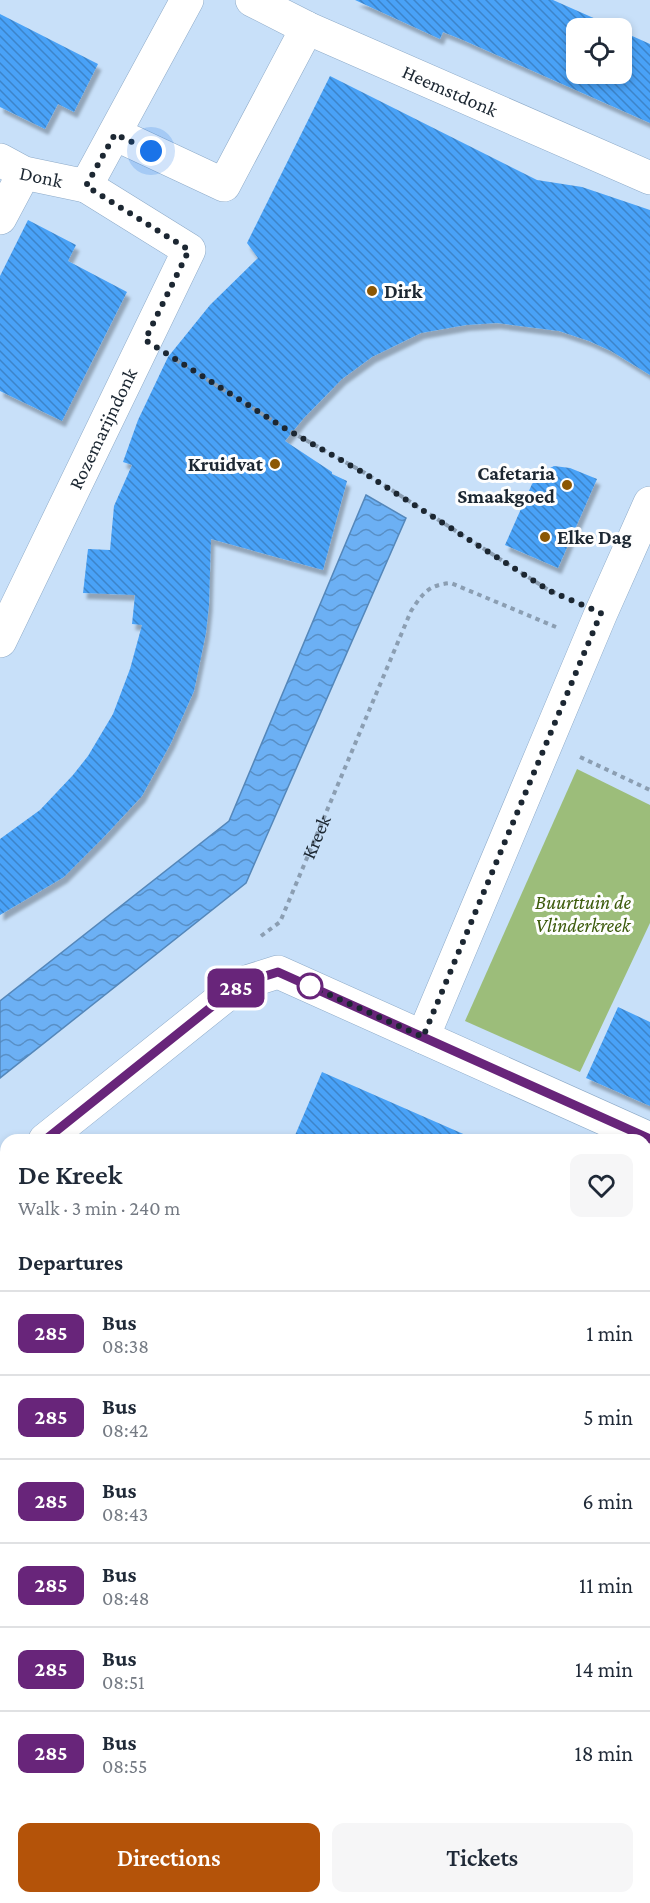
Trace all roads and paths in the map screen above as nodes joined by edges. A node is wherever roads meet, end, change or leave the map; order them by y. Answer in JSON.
{"nodes":[{"id":1,"x":187,"y":0,"type":"edge"},
{"id":2,"x":252,"y":0,"type":"edge"},
{"id":3,"x":307,"y":28,"type":"junction"},
{"id":4,"x":115,"y":134,"type":"junction"},
{"id":5,"x":12,"y":166,"type":"edge"},
{"id":6,"x":650,"y":178,"type":"edge"},
{"id":7,"x":86,"y":186,"type":"junction"},
{"id":8,"x":0,"y":218,"type":"edge"},
{"id":9,"x":145,"y":340,"type":"junction"},
{"id":10,"x":650,"y":503,"type":"edge"},
{"id":11,"x":595,"y":627,"type":"junction"},
{"id":12,"x":0,"y":641,"type":"edge"},
{"id":13,"x":547,"y":741,"type":"junction"},
{"id":14,"x":650,"y":790,"type":"edge"},
{"id":15,"x":253,"y":943,"type":"dead end"},
{"id":16,"x":423,"y":1037,"type":"junction"},
{"id":17,"x":52,"y":1134,"type":"edge"},
{"id":18,"x":639,"y":1134,"type":"edge"}],
"edges":[{"from":1,"to":4,"type":"street"},
{"from":2,"to":3,"type":"street","name":"Heemstdonk"},
{"from":3,"to":4,"type":"street"},
{"from":3,"to":6,"type":"street","name":"Heemstdonk"},
{"from":4,"to":7,"type":"street"},
{"from":5,"to":7,"type":"street","name":"Donk"},
{"from":5,"to":8,"type":"street"},
{"from":7,"to":9,"type":"street","name":"Rozemarijndonk"},
{"from":9,"to":11,"type":"path"},
{"from":9,"to":12,"type":"street","name":"Rozemarijndonk"},
{"from":10,"to":11,"type":"street"},
{"from":11,"to":13,"type":"street"},
{"from":11,"to":15,"type":"path","name":"Kreek"},
{"from":13,"to":14,"type":"path"},
{"from":13,"to":16,"type":"street"},
{"from":16,"to":17,"type":"street"},
{"from":16,"to":18,"type":"street"}]}
